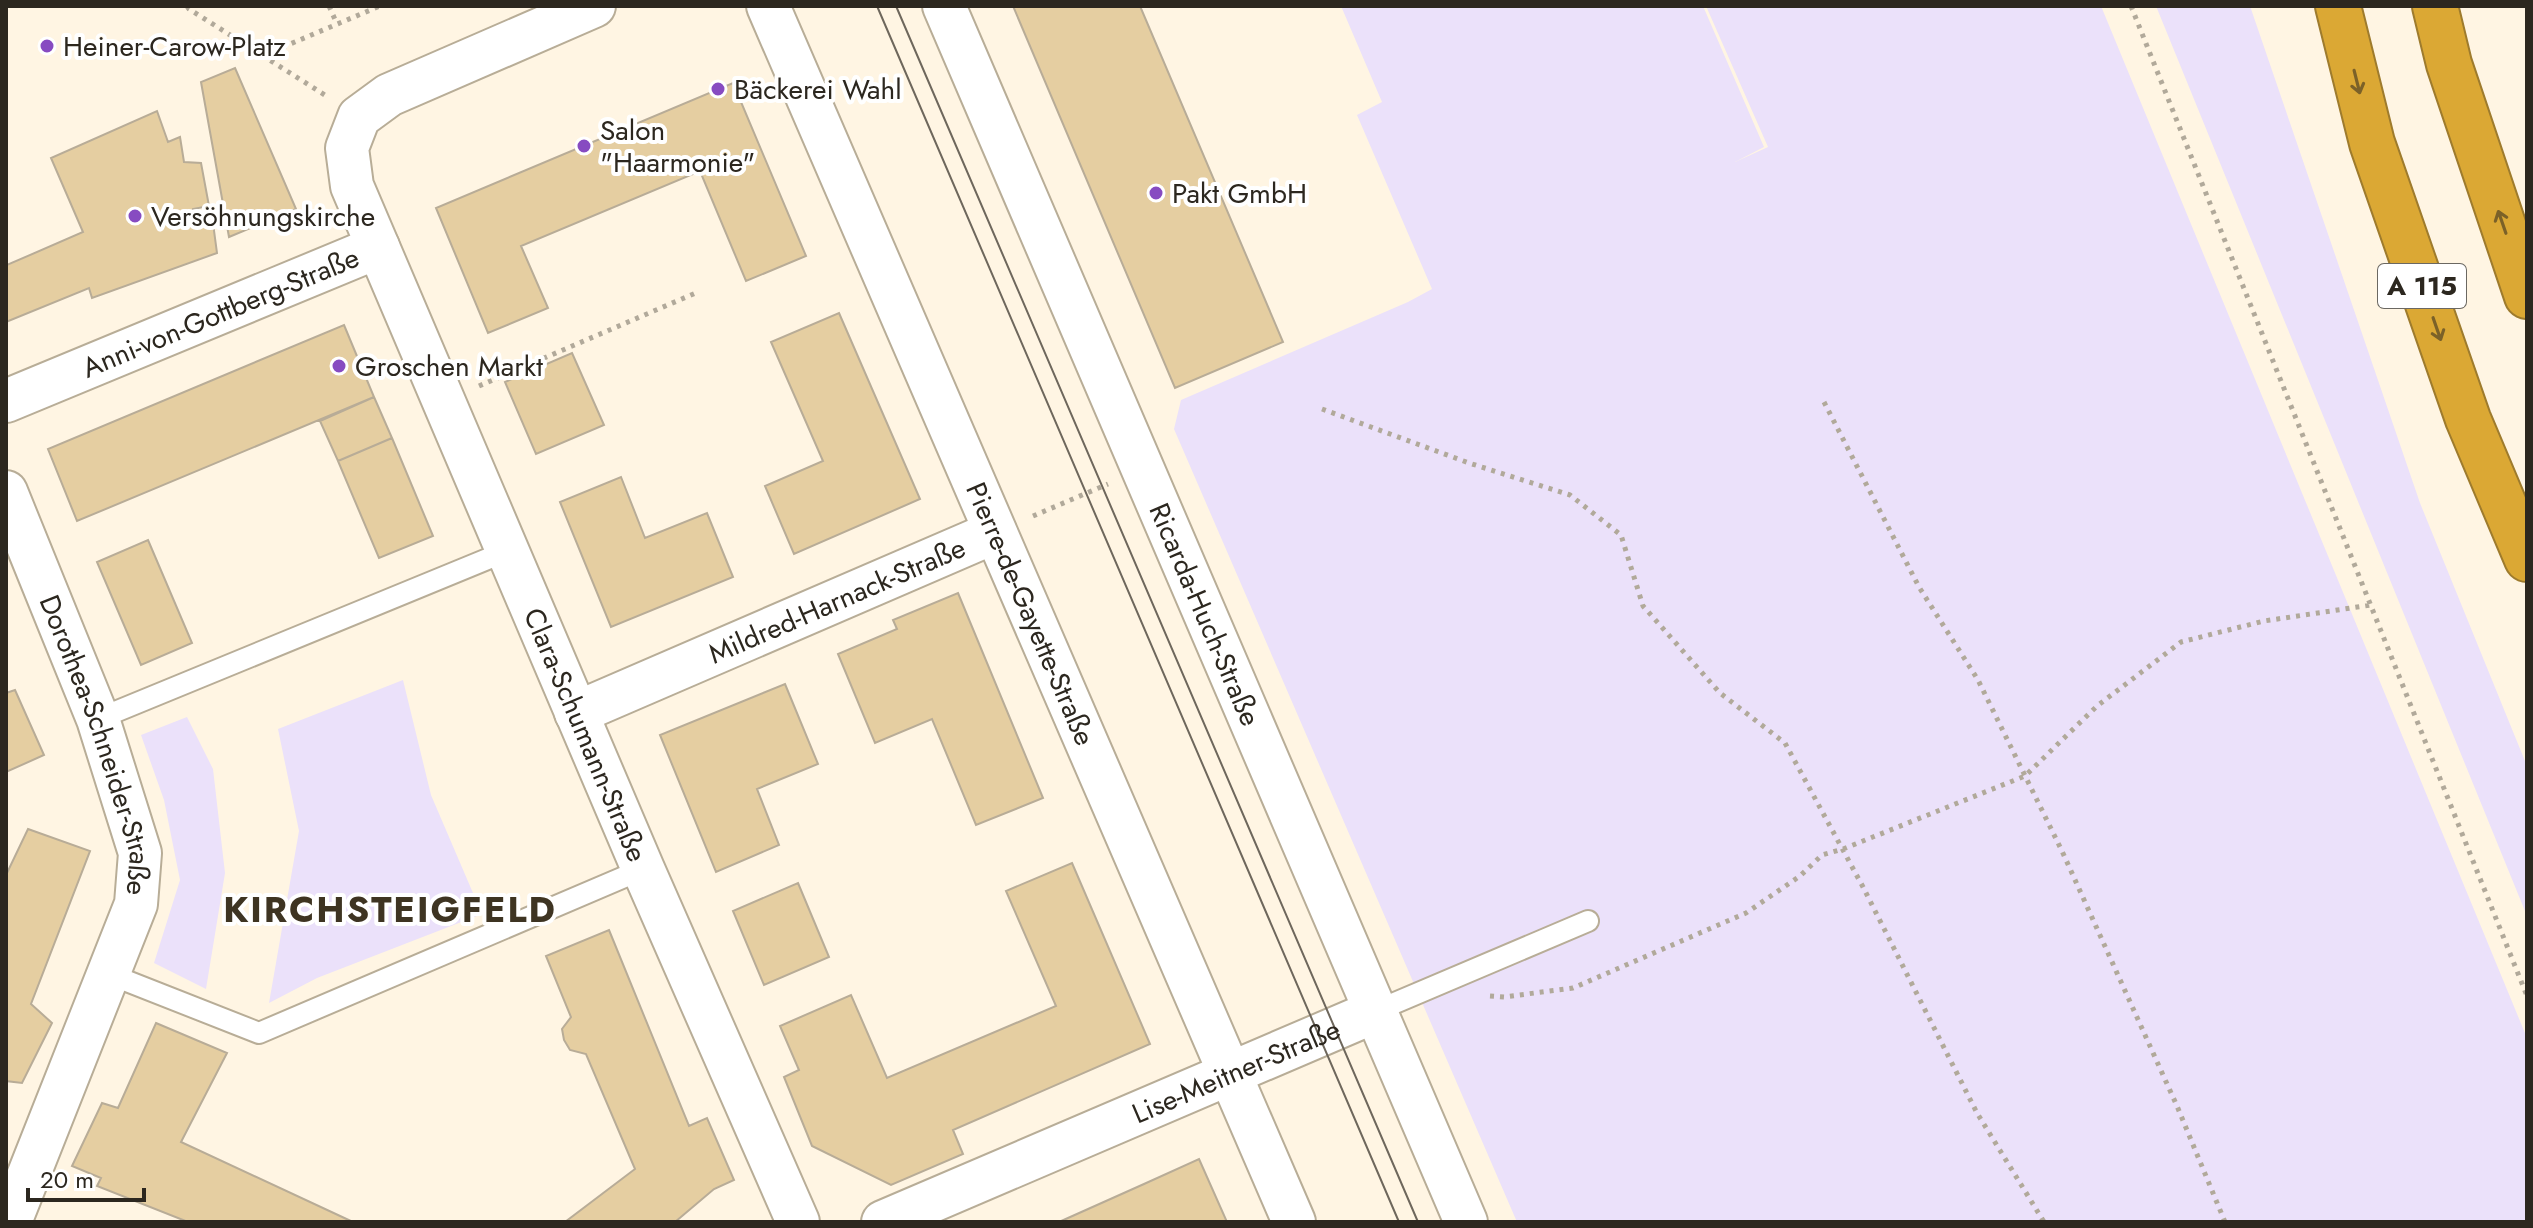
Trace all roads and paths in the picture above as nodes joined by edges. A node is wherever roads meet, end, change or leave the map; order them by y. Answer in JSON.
{"nodes":[{"id":1,"x":187,"y":6,"type":"edge"},
{"id":2,"x":329,"y":6,"type":"edge"},
{"id":3,"x":380,"y":6,"type":"edge"},
{"id":4,"x":594,"y":6,"type":"edge"},
{"id":5,"x":768,"y":6,"type":"edge"},
{"id":6,"x":944,"y":6,"type":"edge"},
{"id":7,"x":2131,"y":6,"type":"edge"},
{"id":8,"x":2338,"y":6,"type":"edge"},
{"id":9,"x":2435,"y":6,"type":"edge"},
{"id":10,"x":337,"y":24,"type":"junction"},
{"id":11,"x":264,"y":55,"type":"junction"},
{"id":12,"x":359,"y":117,"type":"junction"},
{"id":13,"x":378,"y":247,"type":"junction"},
{"id":14,"x":698,"y":292,"type":"dead end"},
{"id":15,"x":2527,"y":296,"type":"edge"},
{"id":16,"x":6,"y":401,"type":"edge"},
{"id":17,"x":444,"y":402,"type":"junction"},
{"id":18,"x":1824,"y":402,"type":"dead end"},
{"id":19,"x":1322,"y":409,"type":"dead end"},
{"id":20,"x":1143,"y":470,"type":"junction"},
{"id":21,"x":6,"y":492,"type":"edge"},
{"id":22,"x":995,"y":532,"type":"junction"},
{"id":23,"x":507,"y":551,"type":"junction"},
{"id":24,"x":2527,"y":559,"type":"edge"},
{"id":25,"x":2371,"y":605,"type":"junction"},
{"id":26,"x":576,"y":713,"type":"junction"},
{"id":27,"x":98,"y":719,"type":"junction"},
{"id":28,"x":2025,"y":776,"type":"junction"},
{"id":29,"x":1843,"y":849,"type":"junction"},
{"id":30,"x":643,"y":869,"type":"junction"},
{"id":31,"x":1588,"y":921,"type":"dead end"},
{"id":32,"x":109,"y":974,"type":"junction"},
{"id":33,"x":1417,"y":992,"type":"junction"},
{"id":34,"x":2527,"y":996,"type":"edge"},
{"id":35,"x":1376,"y":1011,"type":"junction"},
{"id":36,"x":1230,"y":1073,"type":"junction"},
{"id":37,"x":10,"y":1222,"type":"edge"},
{"id":38,"x":798,"y":1222,"type":"edge"},
{"id":39,"x":883,"y":1222,"type":"edge"},
{"id":40,"x":1294,"y":1222,"type":"edge"},
{"id":41,"x":1466,"y":1222,"type":"edge"},
{"id":42,"x":2044,"y":1222,"type":"edge"},
{"id":43,"x":2225,"y":1222,"type":"edge"}],
"edges":[{"from":1,"to":11,"type":"path"},
{"from":2,"to":10,"type":"path"},
{"from":3,"to":10,"type":"path"},
{"from":4,"to":12,"type":"street"},
{"from":5,"to":22,"type":"street","name":"Pierre-de-Gayette-Straße"},
{"from":6,"to":20,"type":"street","name":"Ricarda-Huch-Straße"},
{"from":7,"to":25,"type":"path"},
{"from":8,"to":24,"type":"highway","number":"A 115","one_way":true},
{"from":15,"to":9,"type":"highway","one_way":true},
{"from":10,"to":11,"type":"path"},
{"from":11,"to":12,"type":"path"},
{"from":12,"to":13,"type":"street","name":"Anni-von-Gottberg-Straße"},
{"from":13,"to":16,"type":"street","name":"Anni-von-Gottberg-Straße"},
{"from":13,"to":17,"type":"street","name":"Clara-Schumann-Straße"},
{"from":14,"to":17,"type":"path"},
{"from":17,"to":23,"type":"street","name":"Clara-Schumann-Straße"},
{"from":18,"to":28,"type":"path"},
{"from":19,"to":29,"type":"path"},
{"from":20,"to":22,"type":"path","name":"Mildred-Harnack-Straße"},
{"from":20,"to":35,"type":"street","name":"Ricarda-Huch-Straße"},
{"from":21,"to":27,"type":"street","name":"Dorothea-Schneider-Straße"},
{"from":22,"to":26,"type":"street","name":"Mildred-Harnack-Straße"},
{"from":22,"to":36,"type":"street","name":"Pierre-de-Gayette-Straße"},
{"from":23,"to":26,"type":"street","name":"Clara-Schumann-Straße"},
{"from":23,"to":27,"type":"lane"},
{"from":25,"to":28,"type":"path"},
{"from":25,"to":34,"type":"path"},
{"from":26,"to":30,"type":"street","name":"Clara-Schumann-Straße"},
{"from":27,"to":32,"type":"street","name":"Dorothea-Schneider-Straße"},
{"from":28,"to":29,"type":"path"},
{"from":28,"to":43,"type":"path"},
{"from":29,"to":33,"type":"path"},
{"from":29,"to":42,"type":"path"},
{"from":30,"to":32,"type":"lane"},
{"from":30,"to":38,"type":"street","name":"Clara-Schumann-Straße"},
{"from":31,"to":33,"type":"lane","name":"Lise-Meitner-Straße"},
{"from":32,"to":37,"type":"street","name":"Dorothea-Schneider-Straße"},
{"from":33,"to":35,"type":"lane","name":"Lise-Meitner-Straße"},
{"from":35,"to":36,"type":"street","name":"Lise-Meitner-Straße"},
{"from":35,"to":41,"type":"street","name":"Ricarda-Huch-Straße"},
{"from":36,"to":39,"type":"street","name":"Lise-Meitner-Straße"},
{"from":36,"to":40,"type":"street","name":"Pierre-de-Gayette-Straße"}]}
